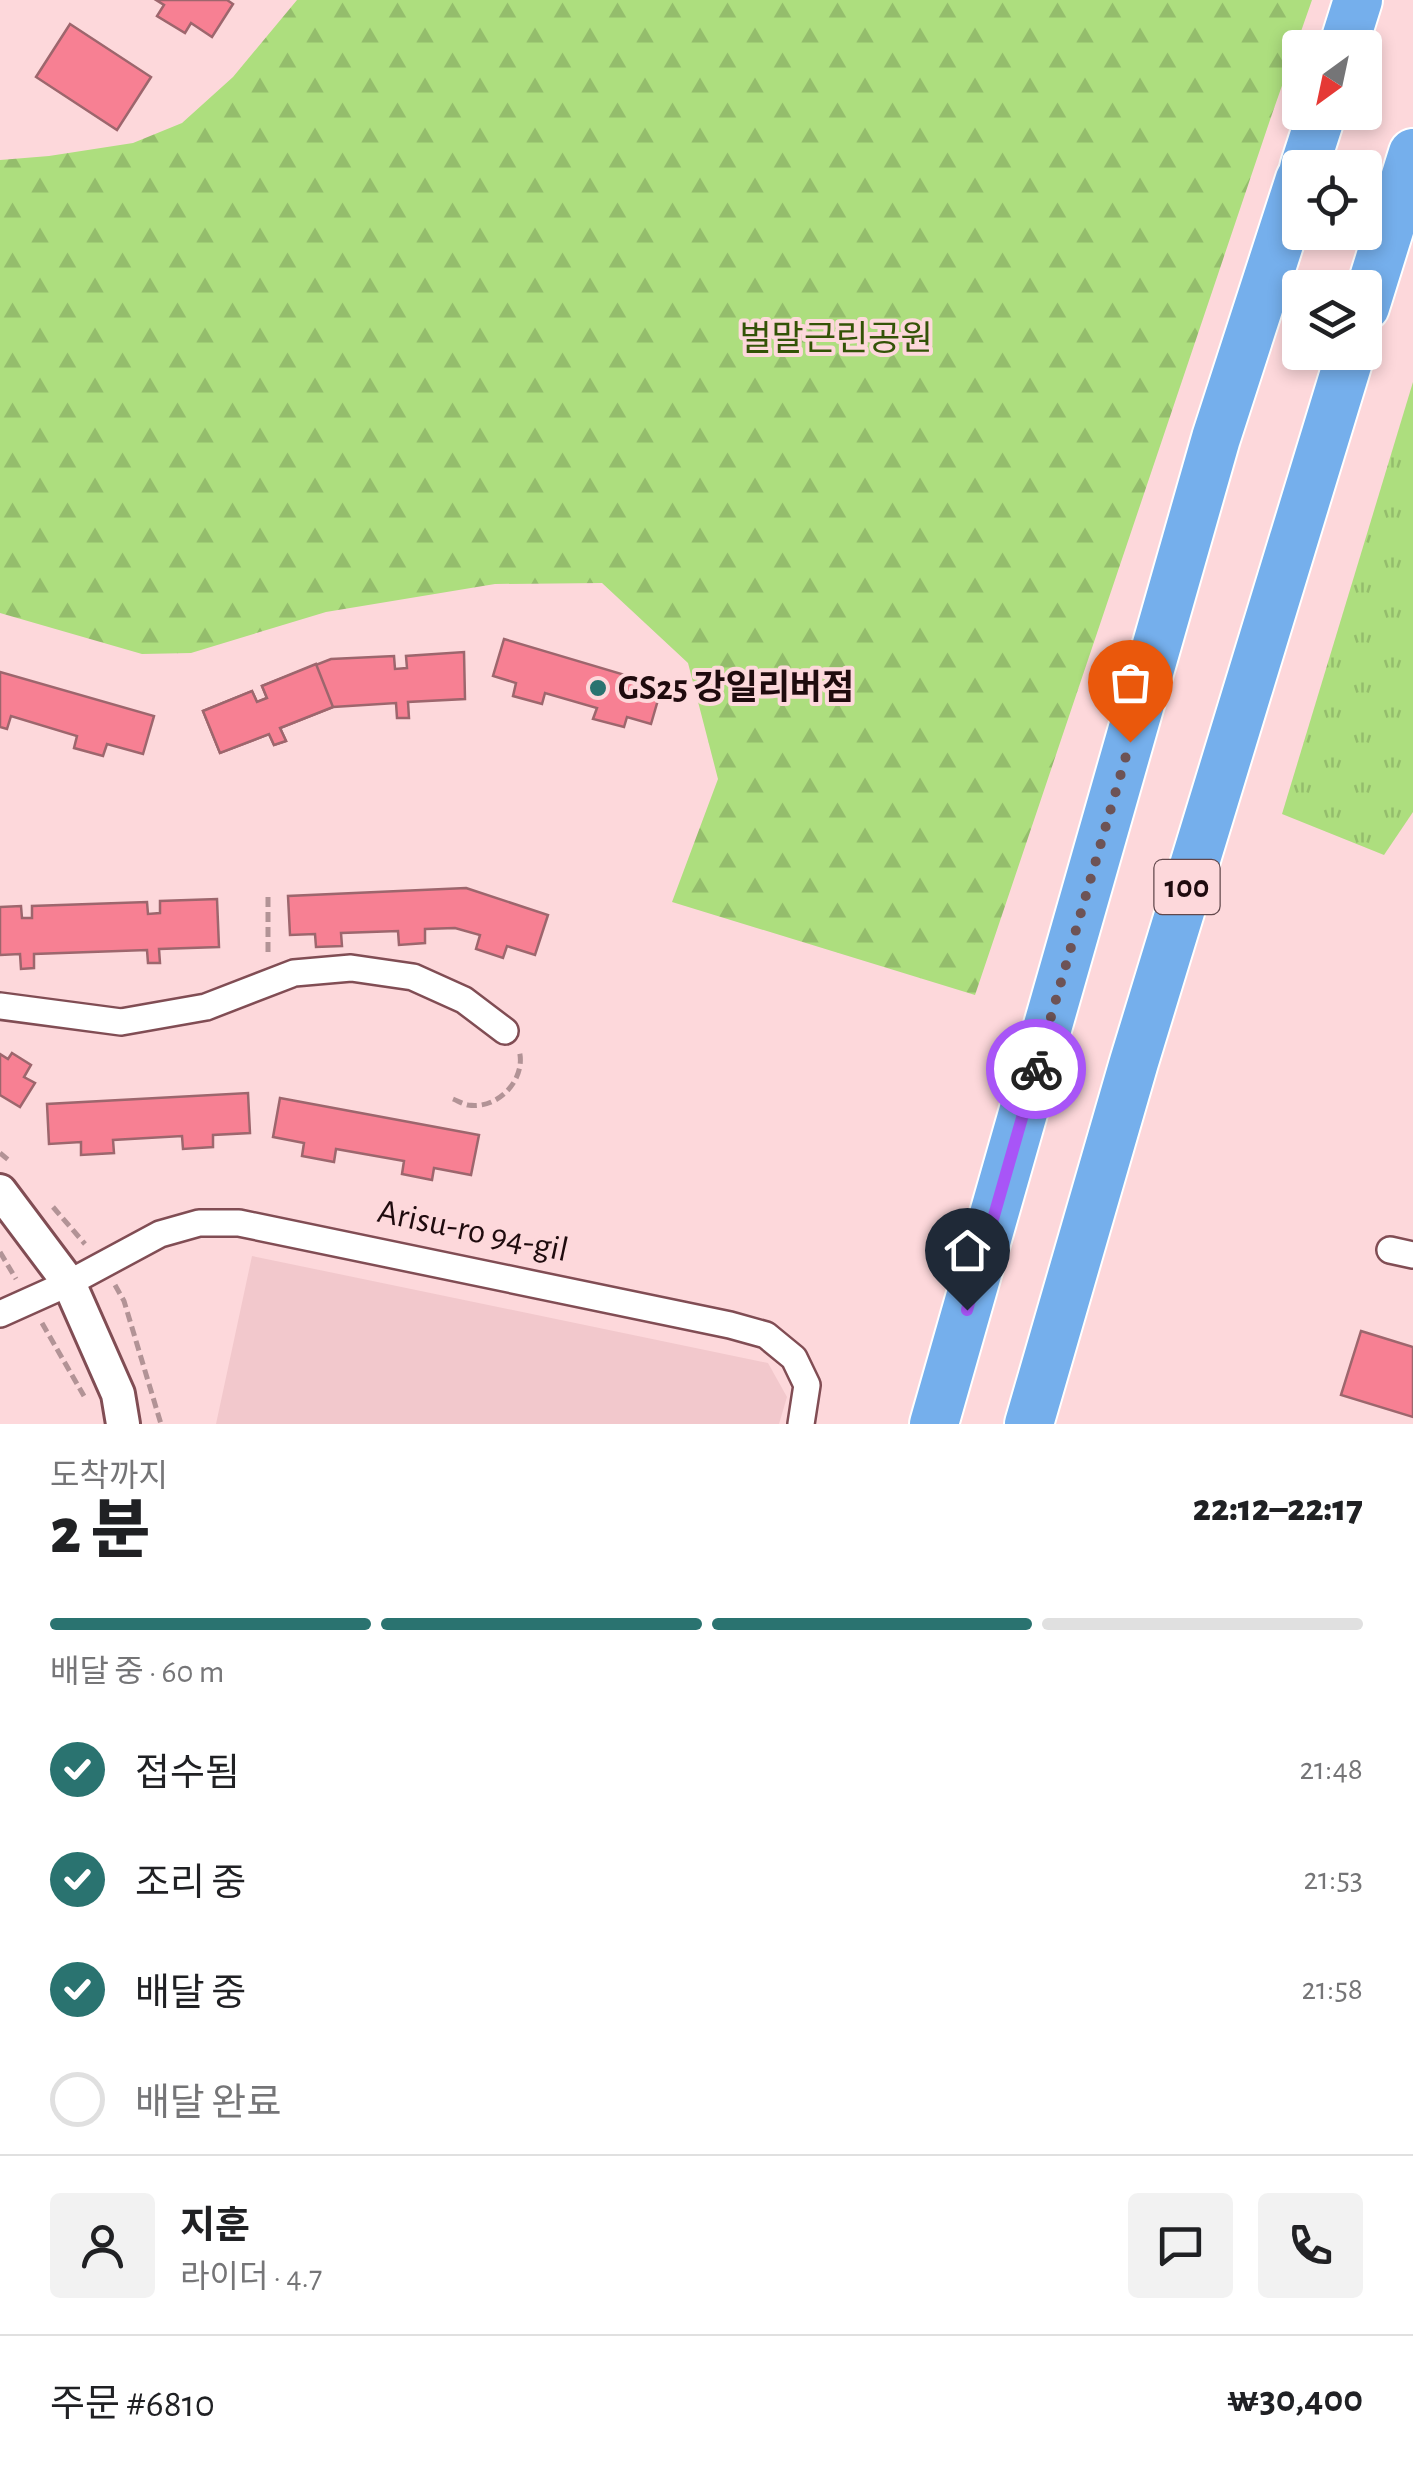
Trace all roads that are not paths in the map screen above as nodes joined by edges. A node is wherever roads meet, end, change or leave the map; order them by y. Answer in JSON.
{"nodes":[{"id":1,"x":1358,"y":0,"type":"edge"},
{"id":2,"x":1349,"y":30,"type":"edge"},
{"id":3,"x":1413,"y":153,"type":"edge"},
{"id":4,"x":1282,"y":234,"type":"edge"},
{"id":5,"x":1377,"y":270,"type":"edge"},
{"id":6,"x":1345,"y":370,"type":"edge"},
{"id":7,"x":0,"y":1006,"type":"edge"},
{"id":8,"x":505,"y":1031,"type":"road end"},
{"id":9,"x":0,"y":1191,"type":"edge"},
{"id":10,"x":69,"y":1283,"type":"junction"},
{"id":11,"x":0,"y":1314,"type":"edge"},
{"id":12,"x":123,"y":1424,"type":"edge"},
{"id":13,"x":801,"y":1424,"type":"edge"},
{"id":14,"x":934,"y":1424,"type":"edge"},
{"id":15,"x":1029,"y":1424,"type":"edge"}],
"edges":[{"from":1,"to":2,"type":"highway"},
{"from":3,"to":5,"type":"highway"},
{"from":4,"to":14,"type":"highway"},
{"from":6,"to":15,"type":"highway","number":"100"},
{"from":7,"to":8,"type":"street"},
{"from":9,"to":10,"type":"street"},
{"from":10,"to":11,"type":"street","name":"Arisu-ro 94-gil"},
{"from":10,"to":12,"type":"street"},
{"from":10,"to":13,"type":"street","name":"Arisu-ro 94-gil"}]}
